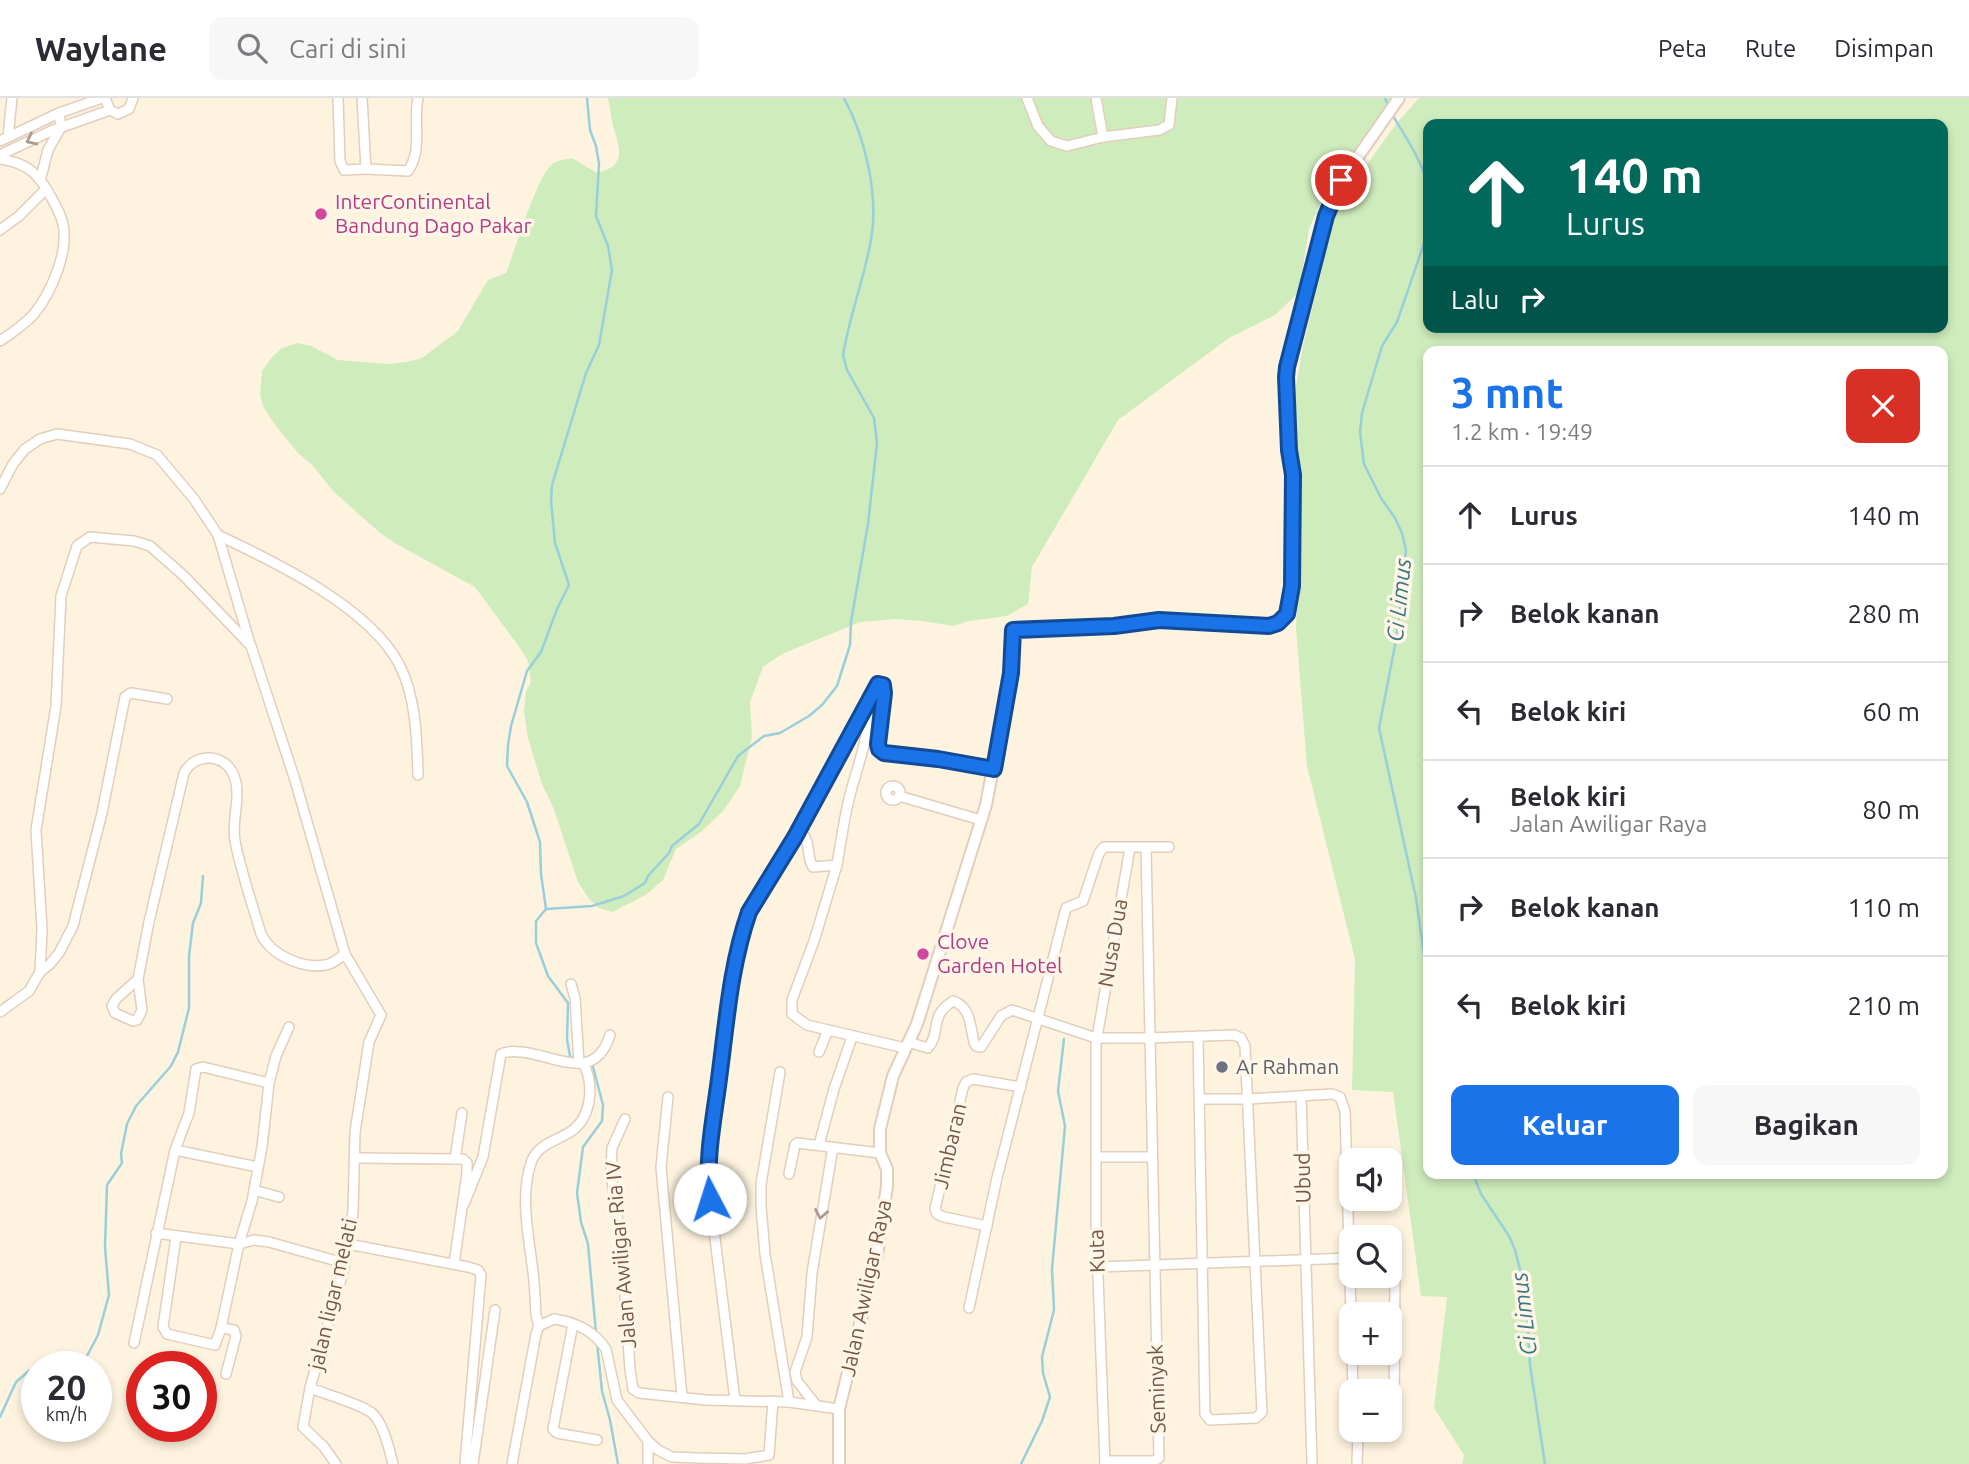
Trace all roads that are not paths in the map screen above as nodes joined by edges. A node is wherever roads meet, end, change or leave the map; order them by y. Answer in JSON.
{"nodes":[{"id":1,"x":12,"y":98,"type":"edge"},
{"id":2,"x":103,"y":98,"type":"edge"},
{"id":3,"x":338,"y":98,"type":"edge"},
{"id":4,"x":362,"y":98,"type":"edge"},
{"id":5,"x":418,"y":98,"type":"edge"},
{"id":6,"x":1027,"y":98,"type":"edge"},
{"id":7,"x":1096,"y":98,"type":"edge"},
{"id":8,"x":1172,"y":98,"type":"edge"},
{"id":9,"x":1399,"y":98,"type":"edge"},
{"id":10,"x":135,"y":99,"type":"edge"},
{"id":11,"x":110,"y":110,"type":"junction"},
{"id":12,"x":59,"y":113,"type":"junction"},
{"id":13,"x":61,"y":127,"type":"junction"},
{"id":14,"x":1103,"y":137,"type":"junction"},
{"id":15,"x":4,"y":139,"type":"edge"},
{"id":16,"x":0,"y":157,"type":"edge"},
{"id":17,"x":366,"y":169,"type":"junction"},
{"id":18,"x":41,"y":177,"type":"junction"},
{"id":19,"x":46,"y":189,"type":"junction"},
{"id":20,"x":0,"y":230,"type":"edge"},
{"id":21,"x":0,"y":341,"type":"edge"},
{"id":22,"x":0,"y":489,"type":"edge"},
{"id":23,"x":218,"y":535,"type":"junction"},
{"id":24,"x":251,"y":646,"type":"junction"},
{"id":25,"x":167,"y":699,"type":"dead end"},
{"id":26,"x":866,"y":704,"type":"junction"},
{"id":27,"x":994,"y":769,"type":"junction"},
{"id":28,"x":418,"y":775,"type":"dead end"},
{"id":29,"x":899,"y":796,"type":"dead end"},
{"id":30,"x":981,"y":820,"type":"junction"},
{"id":31,"x":795,"y":837,"type":"junction"},
{"id":32,"x":1170,"y":847,"type":"dead end"},
{"id":33,"x":1130,"y":848,"type":"junction"},
{"id":34,"x":1146,"y":848,"type":"junction"},
{"id":35,"x":836,"y":865,"type":"junction"},
{"id":36,"x":345,"y":954,"type":"junction"},
{"id":37,"x":40,"y":972,"type":"junction"},
{"id":38,"x":138,"y":979,"type":"junction"},
{"id":39,"x":571,"y":984,"type":"dead end"},
{"id":40,"x":0,"y":1012,"type":"edge"},
{"id":41,"x":1039,"y":1019,"type":"junction"},
{"id":42,"x":289,"y":1027,"type":"dead end"},
{"id":43,"x":828,"y":1030,"type":"junction"},
{"id":44,"x":610,"y":1035,"type":"dead end"},
{"id":45,"x":1198,"y":1036,"type":"junction"},
{"id":46,"x":852,"y":1037,"type":"junction"},
{"id":47,"x":1096,"y":1038,"type":"junction"},
{"id":48,"x":1149,"y":1038,"type":"junction"},
{"id":49,"x":906,"y":1045,"type":"junction"},
{"id":50,"x":818,"y":1052,"type":"dead end"},
{"id":51,"x":582,"y":1064,"type":"junction"},
{"id":52,"x":780,"y":1072,"type":"dead end"},
{"id":53,"x":269,"y":1083,"type":"junction"},
{"id":54,"x":1021,"y":1087,"type":"junction"},
{"id":55,"x":1301,"y":1096,"type":"junction"},
{"id":56,"x":668,"y":1097,"type":"dead end"},
{"id":57,"x":1201,"y":1099,"type":"junction"},
{"id":58,"x":1248,"y":1099,"type":"junction"},
{"id":59,"x":462,"y":1113,"type":"dead end"},
{"id":60,"x":625,"y":1119,"type":"dead end"},
{"id":61,"x":819,"y":1145,"type":"junction"},
{"id":62,"x":833,"y":1147,"type":"junction"},
{"id":63,"x":175,"y":1150,"type":"junction"},
{"id":64,"x":880,"y":1153,"type":"junction"},
{"id":65,"x":1097,"y":1157,"type":"junction"},
{"id":66,"x":1151,"y":1157,"type":"junction"},
{"id":67,"x":354,"y":1158,"type":"junction"},
{"id":68,"x":456,"y":1159,"type":"junction"},
{"id":69,"x":258,"y":1167,"type":"junction"},
{"id":70,"x":789,"y":1174,"type":"dead end"},
{"id":71,"x":254,"y":1189,"type":"junction"},
{"id":72,"x":279,"y":1197,"type":"dead end"},
{"id":73,"x":464,"y":1204,"type":"junction"},
{"id":74,"x":1350,"y":1225,"type":"edge"},
{"id":75,"x":987,"y":1226,"type":"junction"},
{"id":76,"x":156,"y":1233,"type":"junction"},
{"id":77,"x":176,"y":1237,"type":"junction"},
{"id":78,"x":239,"y":1244,"type":"junction"},
{"id":79,"x":348,"y":1244,"type":"junction"},
{"id":80,"x":1339,"y":1259,"type":"edge"},
{"id":81,"x":1304,"y":1260,"type":"junction"},
{"id":82,"x":344,"y":1263,"type":"junction"},
{"id":83,"x":1254,"y":1263,"type":"junction"},
{"id":84,"x":454,"y":1264,"type":"junction"},
{"id":85,"x":1202,"y":1264,"type":"junction"},
{"id":86,"x":1153,"y":1266,"type":"junction"},
{"id":87,"x":1098,"y":1267,"type":"junction"},
{"id":88,"x":1395,"y":1288,"type":"edge"},
{"id":89,"x":969,"y":1308,"type":"dead end"},
{"id":90,"x":495,"y":1310,"type":"dead end"},
{"id":91,"x":573,"y":1324,"type":"junction"},
{"id":92,"x":539,"y":1326,"type":"junction"},
{"id":93,"x":221,"y":1328,"type":"junction"},
{"id":94,"x":134,"y":1343,"type":"dead end"},
{"id":95,"x":226,"y":1374,"type":"dead end"},
{"id":96,"x":1393,"y":1379,"type":"edge"},
{"id":97,"x":310,"y":1388,"type":"junction"},
{"id":98,"x":682,"y":1397,"type":"junction"},
{"id":99,"x":735,"y":1400,"type":"junction"},
{"id":100,"x":773,"y":1401,"type":"junction"},
{"id":101,"x":789,"y":1402,"type":"junction"},
{"id":102,"x":816,"y":1405,"type":"junction"},
{"id":103,"x":839,"y":1409,"type":"junction"},
{"id":104,"x":597,"y":1440,"type":"dead end"},
{"id":105,"x":648,"y":1441,"type":"junction"},
{"id":106,"x":1358,"y":1442,"type":"edge"},
{"id":107,"x":771,"y":1459,"type":"edge"},
{"id":108,"x":698,"y":1461,"type":"edge"},
{"id":109,"x":745,"y":1462,"type":"edge"},
{"id":110,"x":1105,"y":1462,"type":"edge"},
{"id":111,"x":336,"y":1464,"type":"edge"},
{"id":112,"x":393,"y":1464,"type":"edge"},
{"id":113,"x":465,"y":1464,"type":"edge"},
{"id":114,"x":473,"y":1464,"type":"edge"},
{"id":115,"x":512,"y":1464,"type":"edge"},
{"id":116,"x":648,"y":1464,"type":"edge"},
{"id":117,"x":839,"y":1464,"type":"edge"},
{"id":118,"x":1312,"y":1464,"type":"edge"},
{"id":119,"x":1357,"y":1464,"type":"edge"}],
"edges":[{"from":1,"to":15,"type":"street"},
{"from":2,"to":11,"type":"street"},
{"from":2,"to":12,"type":"street"},
{"from":3,"to":17,"type":"street"},
{"from":4,"to":17,"type":"street"},
{"from":5,"to":17,"type":"street"},
{"from":6,"to":14,"type":"street"},
{"from":7,"to":14,"type":"street"},
{"from":8,"to":14,"type":"street"},
{"from":9,"to":27,"type":"street","name":"Jalan Awiligar Raya"},
{"from":10,"to":11,"type":"street"},
{"from":11,"to":13,"type":"street"},
{"from":12,"to":13,"type":"street"},
{"from":12,"to":15,"type":"street"},
{"from":13,"to":16,"type":"street","one_way":true},
{"from":13,"to":18,"type":"street"},
{"from":16,"to":18,"type":"street"},
{"from":18,"to":19,"type":"street"},
{"from":19,"to":20,"type":"street"},
{"from":19,"to":21,"type":"street"},
{"from":22,"to":23,"type":"street"},
{"from":23,"to":24,"type":"street","name":"jalan ligar melati"},
{"from":23,"to":28,"type":"street"},
{"from":24,"to":36,"type":"street","name":"jalan ligar melati"},
{"from":24,"to":37,"type":"street"},
{"from":25,"to":37,"type":"street"},
{"from":26,"to":27,"type":"street"},
{"from":26,"to":31,"type":"street"},
{"from":26,"to":35,"type":"street"},
{"from":27,"to":30,"type":"street","name":"Jalan Awiligar Raya"},
{"from":29,"to":30,"type":"street"},
{"from":30,"to":49,"type":"street","name":"Jalan Awiligar Raya"},
{"from":31,"to":35,"type":"street"},
{"from":31,"to":99,"type":"street"},
{"from":32,"to":34,"type":"street","name":"Nusa Dua"},
{"from":33,"to":34,"type":"street","name":"Nusa Dua"},
{"from":33,"to":41,"type":"street","name":"Nusa Dua"},
{"from":33,"to":47,"type":"street","name":"Nusa Dua"},
{"from":34,"to":48,"type":"street"},
{"from":35,"to":43,"type":"street"},
{"from":36,"to":38,"type":"street"},
{"from":36,"to":67,"type":"street","name":"jalan ligar melati"},
{"from":37,"to":40,"type":"street"},
{"from":38,"to":38,"type":"street"},
{"from":39,"to":51,"type":"street"},
{"from":41,"to":47,"type":"street"},
{"from":41,"to":49,"type":"street"},
{"from":41,"to":54,"type":"street"},
{"from":42,"to":53,"type":"street"},
{"from":43,"to":46,"type":"street"},
{"from":43,"to":50,"type":"street"},
{"from":44,"to":51,"type":"street"},
{"from":45,"to":48,"type":"street"},
{"from":45,"to":57,"type":"street"},
{"from":45,"to":58,"type":"street"},
{"from":46,"to":49,"type":"street"},
{"from":46,"to":61,"type":"street"},
{"from":47,"to":48,"type":"street"},
{"from":47,"to":65,"type":"street","name":"Kuta"},
{"from":48,"to":66,"type":"street"},
{"from":49,"to":64,"type":"street","name":"Jalan Awiligar Raya"},
{"from":51,"to":73,"type":"street"},
{"from":51,"to":92,"type":"street"},
{"from":52,"to":101,"type":"street"},
{"from":53,"to":63,"type":"street"},
{"from":53,"to":69,"type":"street"},
{"from":54,"to":75,"type":"street"},
{"from":54,"to":75,"type":"street","name":"Jimbaran"},
{"from":55,"to":58,"type":"street"},
{"from":55,"to":74,"type":"street","name":"Ubud"},
{"from":55,"to":81,"type":"street","name":"Ubud"},
{"from":56,"to":98,"type":"street"},
{"from":57,"to":58,"type":"street"},
{"from":57,"to":85,"type":"street"},
{"from":58,"to":83,"type":"street"},
{"from":59,"to":68,"type":"street"},
{"from":60,"to":98,"type":"street","name":"Jalan Awiligar Ria IV"},
{"from":61,"to":62,"type":"street"},
{"from":61,"to":70,"type":"street"},
{"from":62,"to":64,"type":"street"},
{"from":62,"to":102,"type":"street","one_way":true},
{"from":63,"to":69,"type":"street"},
{"from":63,"to":76,"type":"street"},
{"from":64,"to":103,"type":"street","name":"Jalan Awiligar Raya"},
{"from":65,"to":66,"type":"street"},
{"from":65,"to":87,"type":"street","name":"Kuta"},
{"from":66,"to":86,"type":"street"},
{"from":67,"to":68,"type":"street"},
{"from":67,"to":79,"type":"street","name":"jalan ligar melati"},
{"from":68,"to":73,"type":"street"},
{"from":69,"to":71,"type":"street"},
{"from":71,"to":72,"type":"street"},
{"from":71,"to":78,"type":"street"},
{"from":73,"to":84,"type":"street"},
{"from":75,"to":89,"type":"street"},
{"from":76,"to":77,"type":"street"},
{"from":76,"to":94,"type":"street"},
{"from":77,"to":78,"type":"street"},
{"from":77,"to":93,"type":"street"},
{"from":78,"to":82,"type":"street"},
{"from":78,"to":93,"type":"street"},
{"from":79,"to":82,"type":"street","name":"jalan ligar melati"},
{"from":79,"to":84,"type":"street"},
{"from":80,"to":81,"type":"street"},
{"from":81,"to":83,"type":"street"},
{"from":81,"to":118,"type":"street"},
{"from":82,"to":97,"type":"street","name":"jalan ligar melati"},
{"from":83,"to":85,"type":"street"},
{"from":83,"to":85,"type":"street"},
{"from":84,"to":113,"type":"street"},
{"from":85,"to":86,"type":"street"},
{"from":86,"to":87,"type":"street"},
{"from":86,"to":110,"type":"street","name":"Seminyak"},
{"from":87,"to":110,"type":"street","name":"Kuta"},
{"from":88,"to":96,"type":"street"},
{"from":90,"to":114,"type":"street"},
{"from":91,"to":92,"type":"street"},
{"from":91,"to":104,"type":"street"},
{"from":91,"to":105,"type":"street"},
{"from":92,"to":115,"type":"street"},
{"from":93,"to":95,"type":"street"},
{"from":97,"to":111,"type":"street","name":"jalan ligar melati"},
{"from":97,"to":112,"type":"street"},
{"from":98,"to":99,"type":"street"},
{"from":99,"to":100,"type":"street"},
{"from":100,"to":101,"type":"street"},
{"from":100,"to":107,"type":"street"},
{"from":101,"to":102,"type":"street"},
{"from":102,"to":103,"type":"street"},
{"from":103,"to":117,"type":"street","name":"Jalan Awiligar Raya"},
{"from":105,"to":108,"type":"street"},
{"from":105,"to":116,"type":"street"},
{"from":106,"to":119,"type":"street"},
{"from":107,"to":109,"type":"street"},
{"from":108,"to":109,"type":"street"}]}
